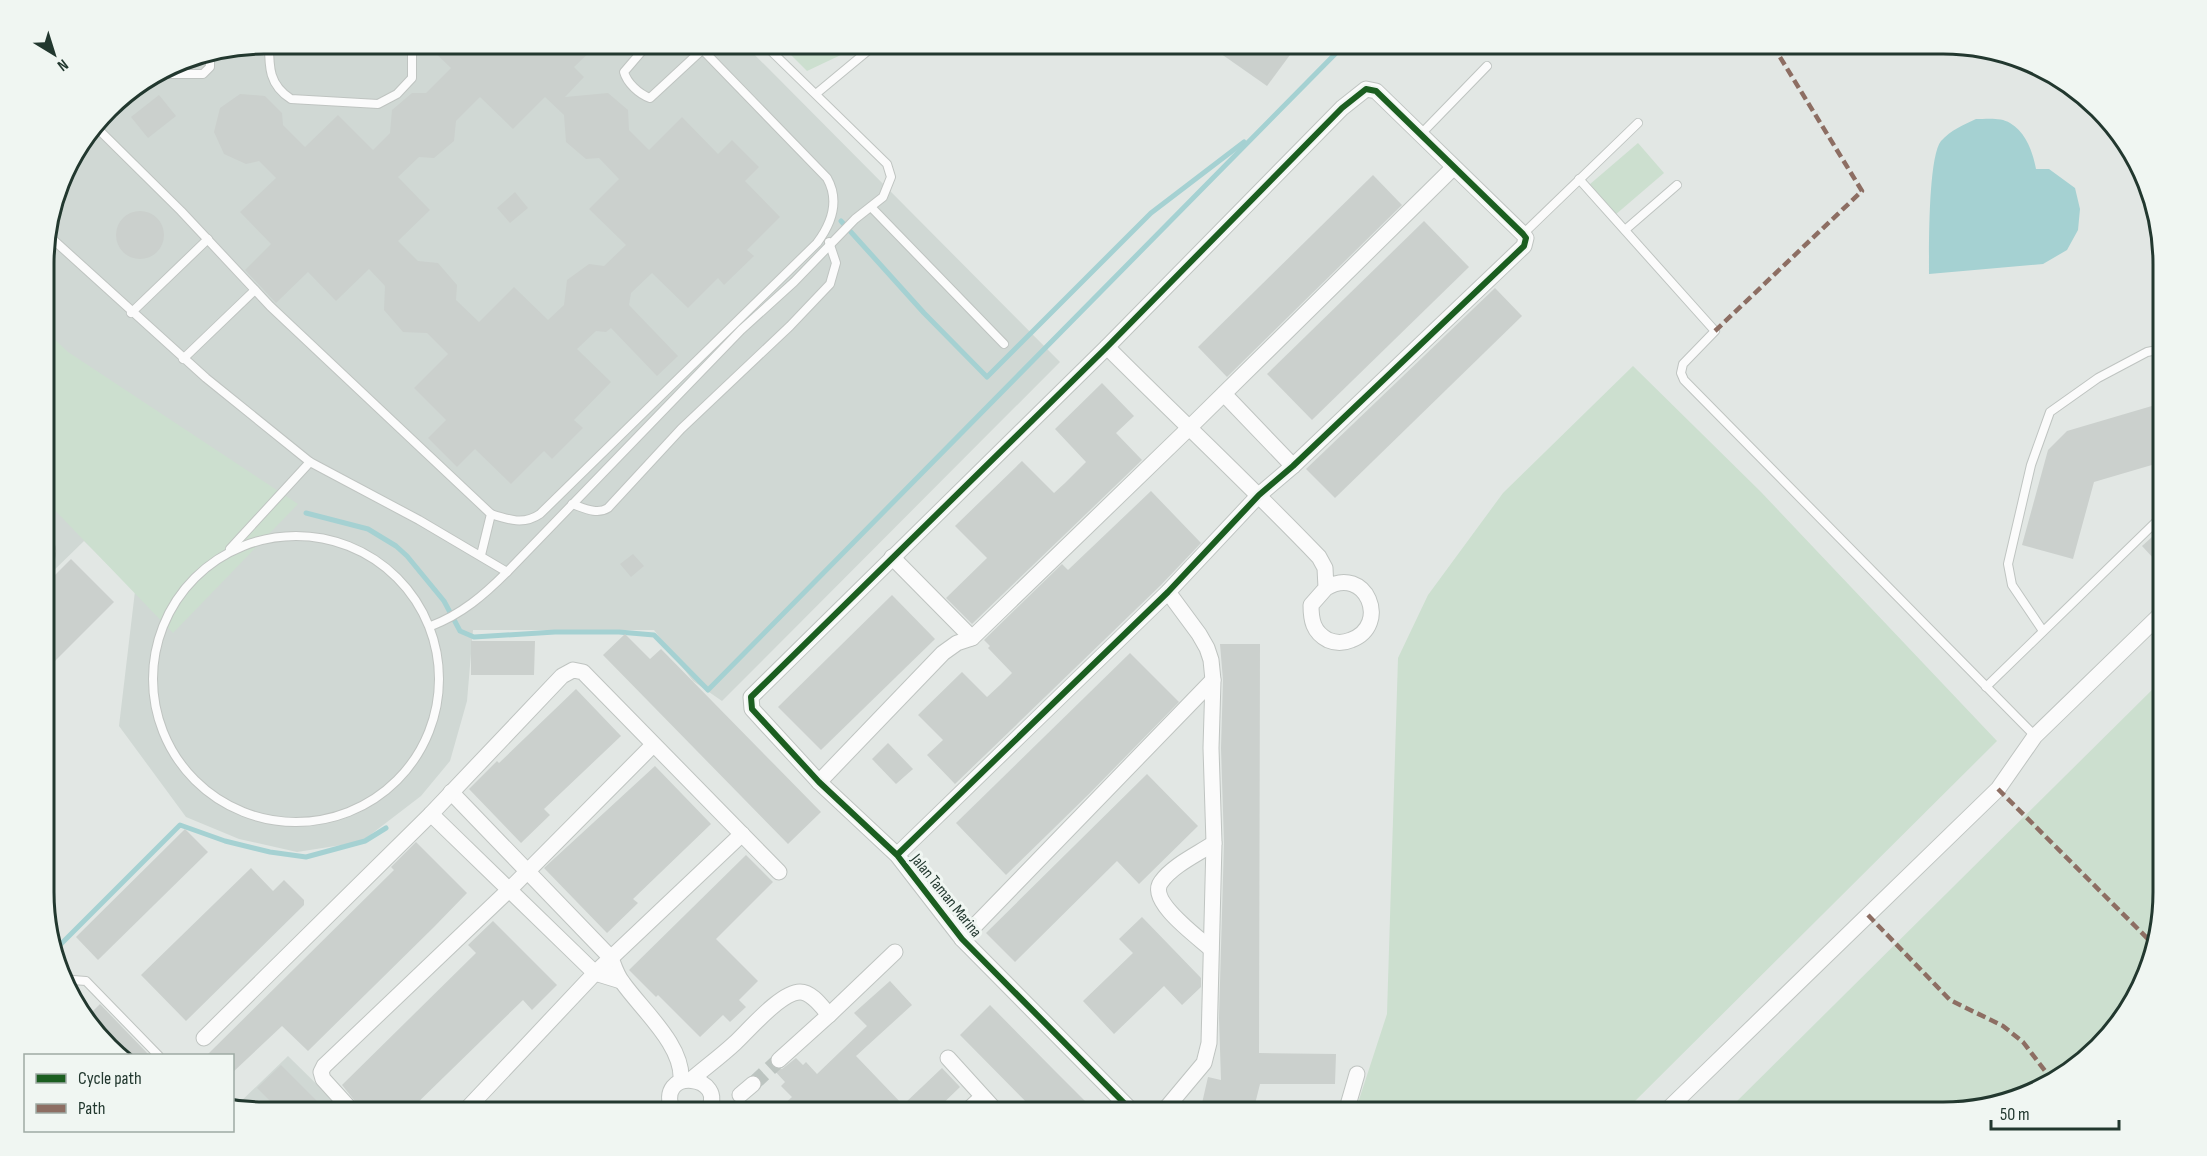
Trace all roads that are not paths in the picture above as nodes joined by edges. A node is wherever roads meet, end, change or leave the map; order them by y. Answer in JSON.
{"nodes":[{"id":1,"x":269,"y":54,"type":"edge"},
{"id":2,"x":412,"y":54,"type":"edge"},
{"id":3,"x":639,"y":54,"type":"edge"},
{"id":4,"x":692,"y":54,"type":"edge"},
{"id":5,"x":708,"y":54,"type":"edge"},
{"id":6,"x":775,"y":54,"type":"edge"},
{"id":7,"x":864,"y":54,"type":"edge"},
{"id":8,"x":210,"y":61,"type":"edge"},
{"id":9,"x":1487,"y":66,"type":"dead end"},
{"id":10,"x":175,"y":74,"type":"edge"},
{"id":11,"x":817,"y":93,"type":"junction"},
{"id":12,"x":1638,"y":123,"type":"dead end"},
{"id":13,"x":100,"y":132,"type":"edge"},
{"id":14,"x":1420,"y":135,"type":"junction"},
{"id":15,"x":1453,"y":168,"type":"junction"},
{"id":16,"x":1579,"y":179,"type":"junction"},
{"id":17,"x":1677,"y":185,"type":"dead end"},
{"id":18,"x":871,"y":207,"type":"junction"},
{"id":19,"x":1625,"y":230,"type":"junction"},
{"id":20,"x":824,"y":234,"type":"junction"},
{"id":21,"x":1523,"y":234,"type":"junction"},
{"id":22,"x":208,"y":239,"type":"junction"},
{"id":23,"x":55,"y":242,"type":"edge"},
{"id":24,"x":830,"y":244,"type":"junction"},
{"id":25,"x":255,"y":290,"type":"junction"},
{"id":26,"x":131,"y":313,"type":"junction"},
{"id":27,"x":1004,"y":344,"type":"dead end"},
{"id":28,"x":1107,"y":347,"type":"junction"},
{"id":29,"x":2153,"y":351,"type":"edge"},
{"id":30,"x":183,"y":359,"type":"junction"},
{"id":31,"x":1224,"y":394,"type":"junction"},
{"id":32,"x":1189,"y":429,"type":"junction"},
{"id":33,"x":310,"y":462,"type":"junction"},
{"id":34,"x":1293,"y":466,"type":"junction"},
{"id":35,"x":1259,"y":495,"type":"junction"},
{"id":36,"x":572,"y":504,"type":"junction"},
{"id":37,"x":491,"y":514,"type":"junction"},
{"id":38,"x":2153,"y":525,"type":"edge"},
{"id":39,"x":230,"y":549,"type":"junction"},
{"id":40,"x":481,"y":555,"type":"junction"},
{"id":41,"x":892,"y":557,"type":"junction"},
{"id":42,"x":507,"y":572,"type":"junction"},
{"id":43,"x":1326,"y":588,"type":"junction"},
{"id":44,"x":1168,"y":592,"type":"junction"},
{"id":45,"x":2153,"y":622,"type":"edge"},
{"id":46,"x":431,"y":627,"type":"junction"},
{"id":47,"x":2043,"y":631,"type":"junction"},
{"id":48,"x":972,"y":638,"type":"junction"},
{"id":49,"x":1213,"y":680,"type":"junction"},
{"id":50,"x":1986,"y":687,"type":"junction"},
{"id":51,"x":2035,"y":736,"type":"junction"},
{"id":52,"x":653,"y":745,"type":"junction"},
{"id":53,"x":819,"y":782,"type":"junction"},
{"id":54,"x":451,"y":792,"type":"junction"},
{"id":55,"x":431,"y":814,"type":"junction"},
{"id":56,"x":742,"y":834,"type":"junction"},
{"id":57,"x":1214,"y":843,"type":"junction"},
{"id":58,"x":897,"y":855,"type":"junction"},
{"id":59,"x":528,"y":871,"type":"junction"},
{"id":60,"x":779,"y":872,"type":"dead end"},
{"id":61,"x":510,"y":889,"type":"junction"},
{"id":62,"x":962,"y":939,"type":"junction"},
{"id":63,"x":1211,"y":948,"type":"junction"},
{"id":64,"x":895,"y":952,"type":"dead end"},
{"id":65,"x":610,"y":958,"type":"junction"},
{"id":66,"x":595,"y":973,"type":"junction"},
{"id":67,"x":74,"y":980,"type":"edge"},
{"id":68,"x":621,"y":981,"type":"junction"},
{"id":69,"x":829,"y":1014,"type":"junction"},
{"id":70,"x":204,"y":1038,"type":"dead end"},
{"id":71,"x":157,"y":1054,"type":"edge"},
{"id":72,"x":948,"y":1058,"type":"dead end"},
{"id":73,"x":779,"y":1060,"type":"tunnel mouth"},
{"id":74,"x":1357,"y":1074,"type":"dead end"},
{"id":75,"x":686,"y":1080,"type":"junction"},
{"id":76,"x":753,"y":1084,"type":"tunnel mouth"},
{"id":77,"x":740,"y":1095,"type":"dead end"},
{"id":78,"x":982,"y":1097,"type":"junction"},
{"id":79,"x":343,"y":1102,"type":"edge"},
{"id":80,"x":473,"y":1102,"type":"edge"},
{"id":81,"x":669,"y":1102,"type":"edge"},
{"id":82,"x":712,"y":1102,"type":"edge"},
{"id":83,"x":977,"y":1102,"type":"edge"},
{"id":84,"x":987,"y":1102,"type":"edge"},
{"id":85,"x":1122,"y":1102,"type":"edge"},
{"id":86,"x":1171,"y":1102,"type":"edge"},
{"id":87,"x":1349,"y":1102,"type":"edge"},
{"id":88,"x":1675,"y":1102,"type":"edge"}],
"edges":[{"from":1,"to":2,"type":"lane"},
{"from":3,"to":4,"type":"lane"},
{"from":5,"to":20,"type":"lane"},
{"from":6,"to":11,"type":"lane"},
{"from":7,"to":11,"type":"lane"},
{"from":8,"to":10,"type":"lane"},
{"from":9,"to":14,"type":"lane"},
{"from":11,"to":18,"type":"lane"},
{"from":12,"to":16,"type":"lane"},
{"from":13,"to":22,"type":"lane"},
{"from":14,"to":15,"type":"street"},
{"from":14,"to":28,"type":"street"},
{"from":15,"to":21,"type":"street"},
{"from":15,"to":31,"type":"street"},
{"from":16,"to":19,"type":"lane"},
{"from":16,"to":21,"type":"lane"},
{"from":17,"to":19,"type":"lane"},
{"from":18,"to":24,"type":"lane"},
{"from":18,"to":27,"type":"lane"},
{"from":19,"to":50,"type":"lane"},
{"from":20,"to":24,"type":"lane"},
{"from":20,"to":37,"type":"lane"},
{"from":21,"to":34,"type":"street"},
{"from":22,"to":25,"type":"lane"},
{"from":22,"to":26,"type":"lane"},
{"from":23,"to":26,"type":"lane"},
{"from":24,"to":36,"type":"lane"},
{"from":24,"to":36,"type":"lane"},
{"from":25,"to":30,"type":"lane"},
{"from":25,"to":37,"type":"lane"},
{"from":26,"to":30,"type":"lane"},
{"from":28,"to":32,"type":"street"},
{"from":28,"to":41,"type":"street"},
{"from":29,"to":47,"type":"lane"},
{"from":30,"to":33,"type":"lane"},
{"from":31,"to":32,"type":"street"},
{"from":31,"to":34,"type":"street"},
{"from":32,"to":35,"type":"street"},
{"from":32,"to":48,"type":"street"},
{"from":33,"to":39,"type":"lane"},
{"from":33,"to":40,"type":"lane"},
{"from":34,"to":35,"type":"street"},
{"from":35,"to":43,"type":"street"},
{"from":35,"to":44,"type":"street"},
{"from":36,"to":42,"type":"lane"},
{"from":37,"to":40,"type":"lane"},
{"from":38,"to":47,"type":"lane"},
{"from":39,"to":46,"type":"lane"},
{"from":39,"to":46,"type":"lane"},
{"from":40,"to":42,"type":"lane"},
{"from":41,"to":48,"type":"street"},
{"from":41,"to":53,"type":"street","name":"Jalan Taman Marina"},
{"from":42,"to":46,"type":"lane"},
{"from":43,"to":43,"type":"street"},
{"from":44,"to":49,"type":"street"},
{"from":44,"to":58,"type":"street"},
{"from":45,"to":51,"type":"street"},
{"from":47,"to":50,"type":"lane"},
{"from":48,"to":53,"type":"street"},
{"from":49,"to":57,"type":"street"},
{"from":49,"to":62,"type":"street"},
{"from":50,"to":51,"type":"lane"},
{"from":51,"to":88,"type":"street"},
{"from":52,"to":54,"type":"street"},
{"from":52,"to":56,"type":"street"},
{"from":52,"to":59,"type":"street"},
{"from":53,"to":58,"type":"street","name":"Jalan Taman Marina"},
{"from":54,"to":55,"type":"street"},
{"from":54,"to":59,"type":"street"},
{"from":55,"to":61,"type":"street"},
{"from":55,"to":70,"type":"street"},
{"from":56,"to":60,"type":"street"},
{"from":56,"to":65,"type":"street"},
{"from":57,"to":63,"type":"street"},
{"from":57,"to":63,"type":"street"},
{"from":58,"to":62,"type":"street","name":"Jalan Taman Marina"},
{"from":59,"to":61,"type":"street"},
{"from":59,"to":65,"type":"street"},
{"from":61,"to":66,"type":"street"},
{"from":61,"to":79,"type":"street"},
{"from":62,"to":85,"type":"street","name":"Jalan Taman Marina"},
{"from":63,"to":86,"type":"street"},
{"from":64,"to":69,"type":"street"},
{"from":65,"to":66,"type":"street"},
{"from":65,"to":68,"type":"street"},
{"from":66,"to":68,"type":"street"},
{"from":66,"to":80,"type":"street"},
{"from":67,"to":71,"type":"lane"},
{"from":68,"to":75,"type":"street"},
{"from":69,"to":73,"type":"street"},
{"from":69,"to":75,"type":"street"},
{"from":72,"to":78,"type":"street"},
{"from":74,"to":87,"type":"street"},
{"from":75,"to":81,"type":"street"},
{"from":75,"to":82,"type":"street"},
{"from":76,"to":77,"type":"street"},
{"from":78,"to":83,"type":"street"},
{"from":78,"to":84,"type":"street"}]}
